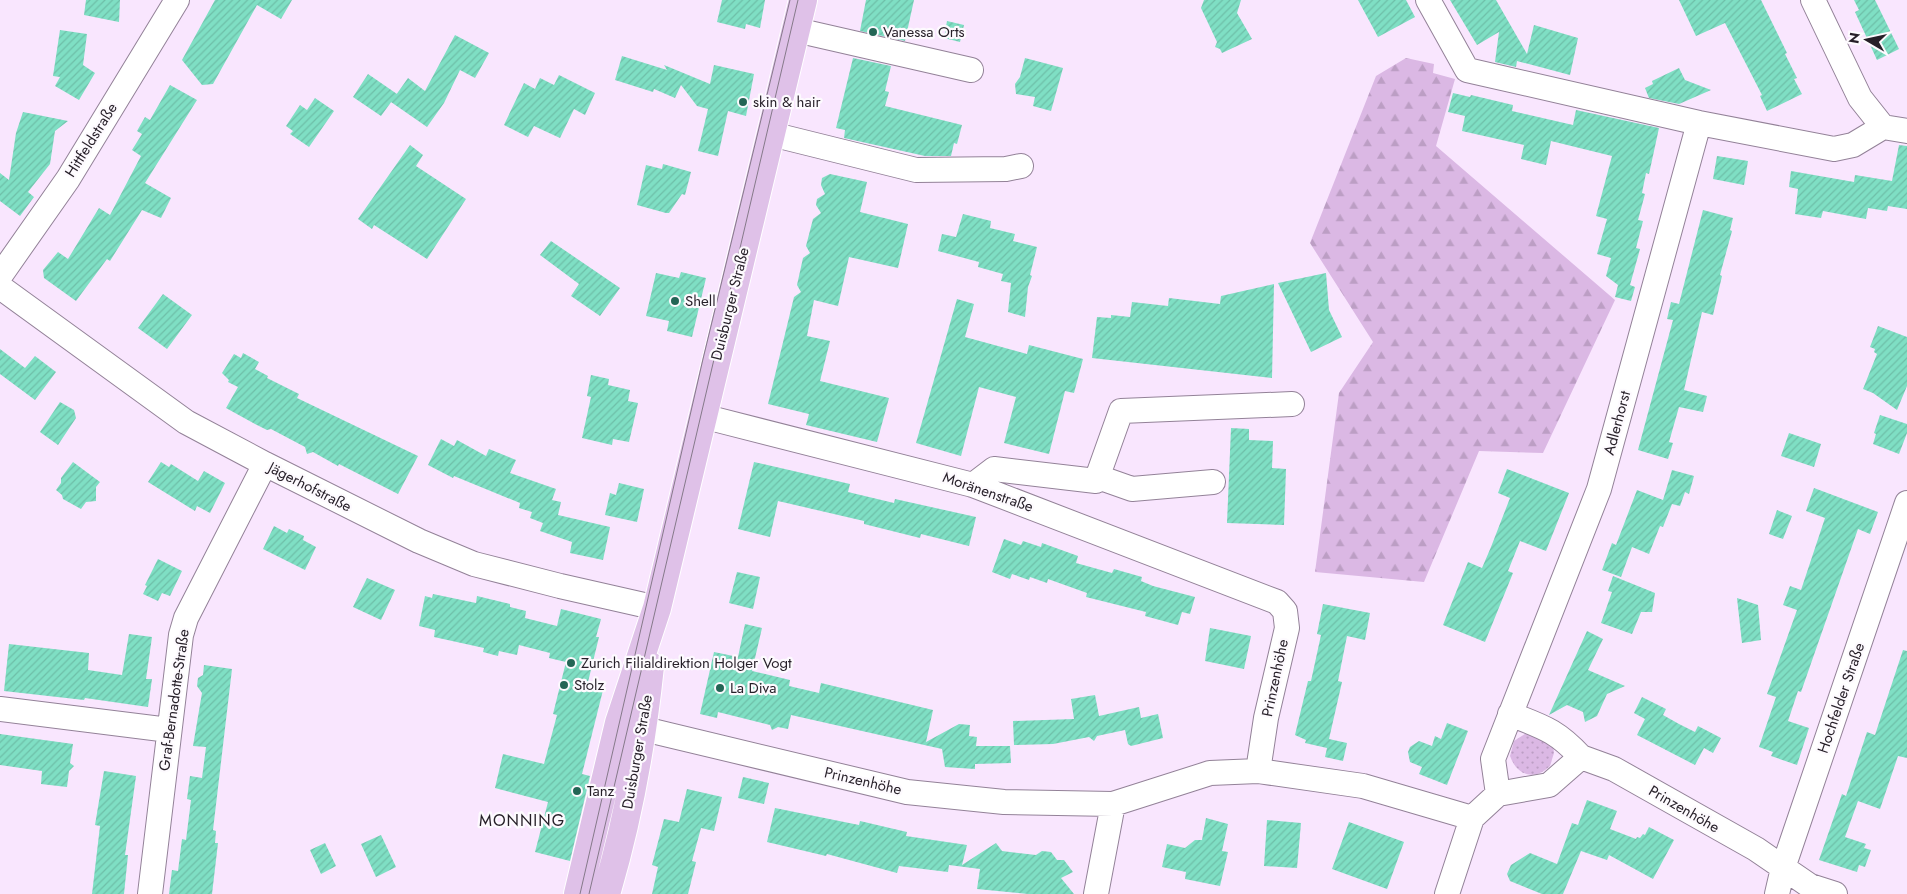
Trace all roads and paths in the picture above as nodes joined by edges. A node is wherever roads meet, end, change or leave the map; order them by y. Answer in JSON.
{"nodes":[{"id":1,"x":177,"y":0,"type":"edge"},
{"id":2,"x":803,"y":0,"type":"edge"},
{"id":3,"x":1428,"y":0,"type":"edge"},
{"id":4,"x":1814,"y":0,"type":"edge"},
{"id":5,"x":796,"y":30,"type":"junction"},
{"id":6,"x":971,"y":70,"type":"dead end"},
{"id":7,"x":1699,"y":123,"type":"junction"},
{"id":8,"x":1883,"y":127,"type":"junction"},
{"id":9,"x":1907,"y":130,"type":"edge"},
{"id":10,"x":771,"y":134,"type":"junction"},
{"id":11,"x":1021,"y":166,"type":"dead end"},
{"id":12,"x":0,"y":276,"type":"edge"},
{"id":13,"x":0,"y":287,"type":"edge"},
{"id":14,"x":1292,"y":404,"type":"dead end"},
{"id":15,"x":702,"y":416,"type":"junction"},
{"id":16,"x":265,"y":464,"type":"junction"},
{"id":17,"x":1098,"y":477,"type":"junction"},
{"id":18,"x":1213,"y":482,"type":"dead end"},
{"id":19,"x":972,"y":485,"type":"junction"},
{"id":20,"x":1907,"y":503,"type":"edge"},
{"id":21,"x":1265,"y":596,"type":"joint"},
{"id":22,"x":657,"y":608,"type":"junction"},
{"id":23,"x":0,"y":709,"type":"edge"},
{"id":24,"x":1510,"y":714,"type":"junction"},
{"id":25,"x":631,"y":726,"type":"junction"},
{"id":26,"x":169,"y":730,"type":"junction"},
{"id":27,"x":1580,"y":757,"type":"junction"},
{"id":28,"x":1258,"y":771,"type":"junction"},
{"id":29,"x":1498,"y":794,"type":"junction"},
{"id":30,"x":1113,"y":804,"type":"junction"},
{"id":31,"x":1472,"y":818,"type":"junction"},
{"id":32,"x":1783,"y":868,"type":"junction"},
{"id":33,"x":580,"y":886,"type":"edge"},
{"id":34,"x":607,"y":892,"type":"edge"},
{"id":35,"x":150,"y":894,"type":"edge"},
{"id":36,"x":1096,"y":894,"type":"edge"},
{"id":37,"x":1447,"y":894,"type":"edge"},
{"id":38,"x":1777,"y":894,"type":"edge"},
{"id":39,"x":1835,"y":894,"type":"edge"}],
"edges":[{"from":1,"to":12,"type":"street","name":"Hittfeldstraße"},
{"from":2,"to":5,"type":"main road","name":"Duisburger Straße"},
{"from":3,"to":7,"type":"street"},
{"from":4,"to":8,"type":"street"},
{"from":5,"to":6,"type":"street"},
{"from":5,"to":10,"type":"main road","name":"Duisburger Straße"},
{"from":7,"to":8,"type":"street"},
{"from":7,"to":24,"type":"street","name":"Adlerhorst"},
{"from":8,"to":9,"type":"street"},
{"from":10,"to":11,"type":"street"},
{"from":10,"to":15,"type":"main road","name":"Duisburger Straße"},
{"from":13,"to":16,"type":"street","name":"Jägerhofstraße"},
{"from":14,"to":17,"type":"street"},
{"from":15,"to":19,"type":"street","name":"Moränenstraße"},
{"from":15,"to":22,"type":"main road","name":"Duisburger Straße"},
{"from":16,"to":22,"type":"street","name":"Jägerhofstraße"},
{"from":16,"to":26,"type":"street","name":"Graf-Bernadotte-Straße"},
{"from":17,"to":18,"type":"street"},
{"from":17,"to":19,"type":"street"},
{"from":19,"to":21,"type":"street","name":"Moränenstraße"},
{"from":20,"to":32,"type":"street","name":"Hochfelder Straße"},
{"from":21,"to":28,"type":"street","name":"Prinzenhöhe"},
{"from":22,"to":25,"type":"main road","name":"Duisburger Straße"},
{"from":23,"to":26,"type":"street"},
{"from":24,"to":27,"type":"street","name":"Prinzenhöhe"},
{"from":24,"to":29,"type":"street"},
{"from":25,"to":30,"type":"street","name":"Prinzenhöhe"},
{"from":25,"to":33,"type":"main road","name":"Duisburger Straße"},
{"from":25,"to":34,"type":"main road","name":"Duisburger Straße"},
{"from":26,"to":35,"type":"street","name":"Graf-Bernadotte-Straße"},
{"from":27,"to":29,"type":"street"},
{"from":27,"to":32,"type":"street","name":"Prinzenhöhe"},
{"from":28,"to":30,"type":"street","name":"Prinzenhöhe"},
{"from":28,"to":31,"type":"street","name":"Prinzenhöhe"},
{"from":29,"to":31,"type":"street"},
{"from":30,"to":36,"type":"street"},
{"from":31,"to":37,"type":"street"},
{"from":32,"to":38,"type":"street","name":"Hochfelder Straße"},
{"from":32,"to":39,"type":"street","name":"Prinzenhöhe"},
{"from":33,"to":34,"type":"street"}]}
